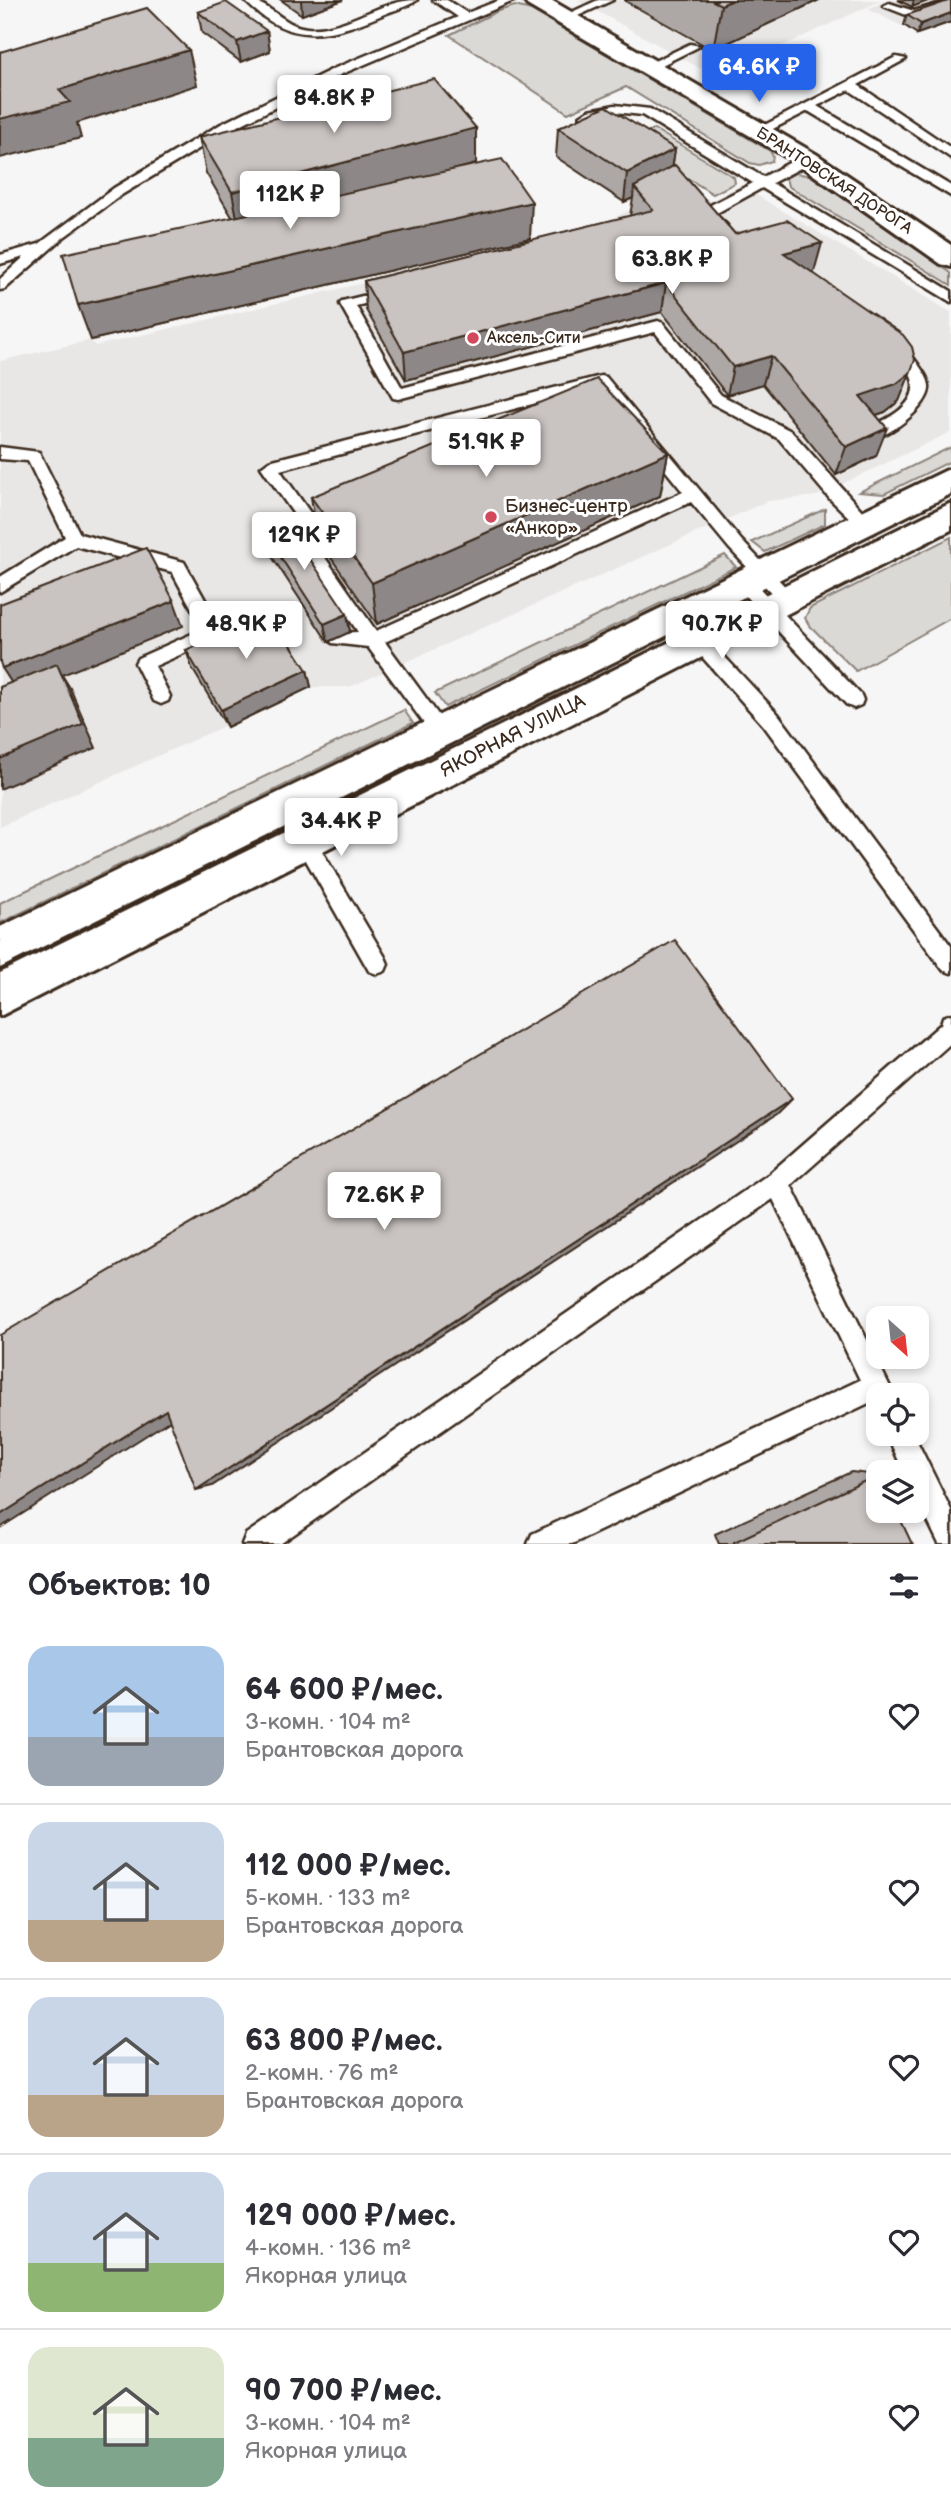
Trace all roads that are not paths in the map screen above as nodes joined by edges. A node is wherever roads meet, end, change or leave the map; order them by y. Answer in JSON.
{"nodes":[{"id":1,"x":250,"y":0,"type":"edge"},
{"id":2,"x":411,"y":0,"type":"edge"},
{"id":3,"x":439,"y":0,"type":"edge"},
{"id":4,"x":510,"y":0,"type":"edge"},
{"id":5,"x":535,"y":0,"type":"edge"},
{"id":6,"x":607,"y":0,"type":"edge"},
{"id":7,"x":393,"y":2,"type":"edge"},
{"id":8,"x":951,"y":3,"type":"edge"},
{"id":9,"x":889,"y":6,"type":"dead end"},
{"id":10,"x":466,"y":17,"type":"junction"},
{"id":11,"x":565,"y":18,"type":"junction"},
{"id":12,"x":694,"y":47,"type":"dead end"},
{"id":13,"x":900,"y":59,"type":"dead end"},
{"id":14,"x":648,"y":67,"type":"junction"},
{"id":15,"x":850,"y":85,"type":"junction"},
{"id":16,"x":808,"y":106,"type":"junction"},
{"id":17,"x":578,"y":119,"type":"edge"},
{"id":18,"x":759,"y":131,"type":"junction"},
{"id":19,"x":951,"y":154,"type":"edge"},
{"id":20,"x":807,"y":159,"type":"junction"},
{"id":21,"x":763,"y":182,"type":"junction"},
{"id":22,"x":951,"y":192,"type":"edge"},
{"id":23,"x":735,"y":238,"type":"edge"},
{"id":24,"x":47,"y":245,"type":"junction"},
{"id":25,"x":951,"y":258,"type":"edge"},
{"id":26,"x":0,"y":260,"type":"edge"},
{"id":27,"x":0,"y":286,"type":"edge"},
{"id":28,"x":401,"y":291,"type":"edge"},
{"id":29,"x":951,"y":297,"type":"edge"},
{"id":30,"x":881,"y":340,"type":"edge"},
{"id":31,"x":861,"y":438,"type":"edge"},
{"id":32,"x":0,"y":453,"type":"edge"},
{"id":33,"x":951,"y":480,"type":"edge"},
{"id":34,"x":695,"y":493,"type":"junction"},
{"id":35,"x":347,"y":508,"type":"edge"},
{"id":36,"x":951,"y":515,"type":"edge"},
{"id":37,"x":308,"y":522,"type":"junction"},
{"id":38,"x":864,"y":522,"type":"junction"},
{"id":39,"x":74,"y":539,"type":"junction"},
{"id":40,"x":0,"y":585,"type":"edge"},
{"id":41,"x":765,"y":589,"type":"junction"},
{"id":42,"x":687,"y":628,"type":"junction"},
{"id":43,"x":338,"y":638,"type":"edge"},
{"id":44,"x":373,"y":640,"type":"junction"},
{"id":45,"x":161,"y":696,"type":"dead end"},
{"id":46,"x":854,"y":700,"type":"dead end"},
{"id":47,"x":441,"y":731,"type":"junction"},
{"id":48,"x":306,"y":842,"type":"junction"},
{"id":49,"x":0,"y":948,"type":"edge"},
{"id":50,"x":951,"y":963,"type":"edge"},
{"id":51,"x":377,"y":964,"type":"dead end"},
{"id":52,"x":0,"y":995,"type":"edge"},
{"id":53,"x":951,"y":1025,"type":"edge"},
{"id":54,"x":777,"y":1182,"type":"junction"},
{"id":55,"x":876,"y":1383,"type":"edge"},
{"id":56,"x":866,"y":1396,"type":"edge"},
{"id":57,"x":905,"y":1446,"type":"edge"},
{"id":58,"x":951,"y":1539,"type":"edge"},
{"id":59,"x":256,"y":1544,"type":"edge"},
{"id":60,"x":541,"y":1544,"type":"edge"}],
"edges":[{"from":1,"to":7,"type":"lane"},
{"from":2,"to":7,"type":"lane"},
{"from":3,"to":10,"type":"lane"},
{"from":4,"to":10,"type":"lane"},
{"from":5,"to":11,"type":"street","name":"БРАНТОВСКАЯ ДОРОГА"},
{"from":6,"to":11,"type":"lane"},
{"from":8,"to":9,"type":"lane"},
{"from":10,"to":24,"type":"lane"},
{"from":11,"to":14,"type":"street","name":"БРАНТОВСКАЯ ДОРОГА"},
{"from":12,"to":14,"type":"lane"},
{"from":13,"to":15,"type":"lane"},
{"from":14,"to":18,"type":"street","name":"БРАНТОВСКАЯ ДОРОГА"},
{"from":15,"to":16,"type":"lane"},
{"from":15,"to":19,"type":"lane"},
{"from":16,"to":18,"type":"lane"},
{"from":16,"to":22,"type":"lane"},
{"from":17,"to":21,"type":"lane"},
{"from":18,"to":20,"type":"street","name":"БРАНТОВСКАЯ ДОРОГА"},
{"from":20,"to":21,"type":"lane"},
{"from":20,"to":25,"type":"street","name":"БРАНТОВСКАЯ ДОРОГА"},
{"from":21,"to":23,"type":"lane"},
{"from":21,"to":29,"type":"lane"},
{"from":24,"to":26,"type":"lane"},
{"from":24,"to":27,"type":"lane"},
{"from":28,"to":38,"type":"lane"},
{"from":30,"to":31,"type":"lane"},
{"from":32,"to":39,"type":"lane"},
{"from":33,"to":38,"type":"street","name":"ЯКОРНАЯ УЛИЦА"},
{"from":34,"to":37,"type":"lane"},
{"from":34,"to":41,"type":"lane"},
{"from":34,"to":44,"type":"lane"},
{"from":35,"to":37,"type":"lane"},
{"from":36,"to":41,"type":"street","name":"ЯКОРНАЯ УЛИЦА"},
{"from":37,"to":44,"type":"lane"},
{"from":38,"to":41,"type":"street","name":"ЯКОРНАЯ УЛИЦА"},
{"from":39,"to":40,"type":"lane"},
{"from":39,"to":45,"type":"lane"},
{"from":41,"to":42,"type":"street","name":"ЯКОРНАЯ УЛИЦА"},
{"from":41,"to":46,"type":"lane"},
{"from":42,"to":47,"type":"street","name":"ЯКОРНАЯ УЛИЦА"},
{"from":42,"to":48,"type":"street","name":"ЯКОРНАЯ УЛИЦА"},
{"from":42,"to":50,"type":"lane"},
{"from":43,"to":44,"type":"lane"},
{"from":44,"to":47,"type":"lane"},
{"from":47,"to":49,"type":"street","name":"ЯКОРНАЯ УЛИЦА"},
{"from":48,"to":51,"type":"lane"},
{"from":48,"to":52,"type":"street","name":"ЯКОРНАЯ УЛИЦА"},
{"from":53,"to":54,"type":"lane"},
{"from":54,"to":55,"type":"lane"},
{"from":54,"to":59,"type":"lane"},
{"from":56,"to":60,"type":"lane"},
{"from":57,"to":58,"type":"lane"}]}
